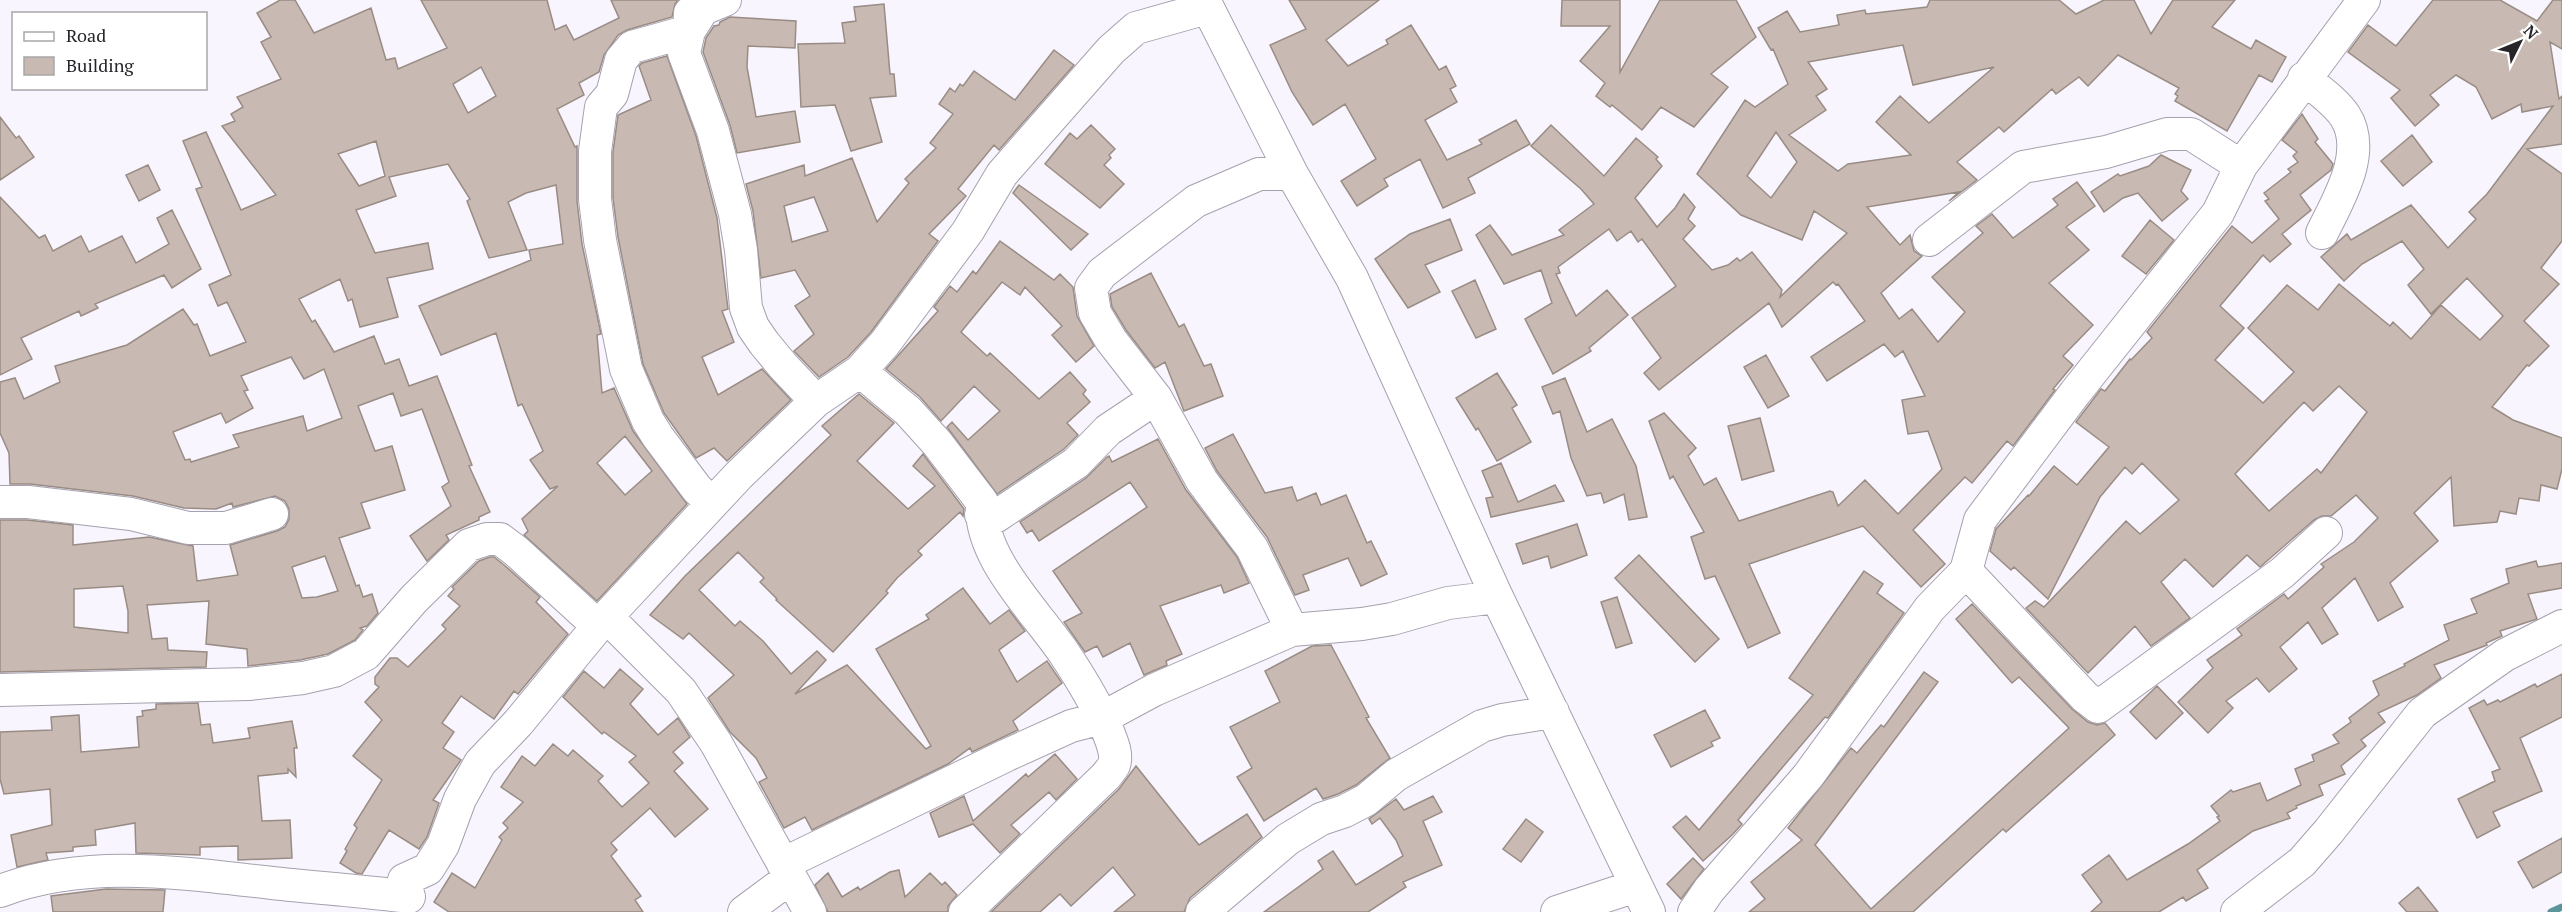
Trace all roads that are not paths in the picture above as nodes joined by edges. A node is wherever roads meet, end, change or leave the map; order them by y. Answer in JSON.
{"nodes":[{"id":1,"x":687,"y":0,"type":"edge"},
{"id":2,"x":725,"y":0,"type":"edge"},
{"id":3,"x":2364,"y":0,"type":"edge"},
{"id":4,"x":1206,"y":4,"type":"edge"},
{"id":5,"x":689,"y":31,"type":"junction"},
{"id":6,"x":2304,"y":78,"type":"junction"},
{"id":7,"x":2241,"y":166,"type":"junction"},
{"id":8,"x":1292,"y":174,"type":"junction"},
{"id":9,"x":2322,"y":233,"type":"dead end"},
{"id":10,"x":1929,"y":240,"type":"dead end"},
{"id":11,"x":860,"y":371,"type":"junction"},
{"id":12,"x":1156,"y":398,"type":"junction"},
{"id":13,"x":816,"y":401,"type":"junction"},
{"id":14,"x":0,"y":502,"type":"edge"},
{"id":15,"x":712,"y":503,"type":"junction"},
{"id":16,"x":272,"y":514,"type":"dead end"},
{"id":17,"x":981,"y":515,"type":"junction"},
{"id":18,"x":2326,"y":533,"type":"dead end"},
{"id":19,"x":1966,"y":571,"type":"junction"},
{"id":20,"x":1497,"y":597,"type":"junction"},
{"id":21,"x":603,"y":622,"type":"junction"},
{"id":22,"x":2562,"y":626,"type":"edge"},
{"id":23,"x":1292,"y":630,"type":"junction"},
{"id":24,"x":0,"y":690,"type":"edge"},
{"id":25,"x":1553,"y":712,"type":"junction"},
{"id":26,"x":1102,"y":718,"type":"junction"},
{"id":27,"x":786,"y":871,"type":"junction"},
{"id":28,"x":0,"y":891,"type":"edge"},
{"id":29,"x":1643,"y":899,"type":"edge"},
{"id":30,"x":419,"y":905,"type":"edge"},
{"id":31,"x":744,"y":912,"type":"edge"},
{"id":32,"x":810,"y":912,"type":"edge"},
{"id":33,"x":965,"y":912,"type":"edge"},
{"id":34,"x":1202,"y":912,"type":"edge"},
{"id":35,"x":1557,"y":912,"type":"edge"},
{"id":36,"x":1694,"y":912,"type":"edge"},
{"id":37,"x":2236,"y":912,"type":"edge"}],
"edges":[{"from":1,"to":5,"type":"street"},
{"from":2,"to":5,"type":"street"},
{"from":3,"to":6,"type":"street"},
{"from":4,"to":8,"type":"street"},
{"from":4,"to":11,"type":"street"},
{"from":5,"to":13,"type":"street"},
{"from":5,"to":15,"type":"street"},
{"from":6,"to":7,"type":"street"},
{"from":6,"to":9,"type":"street"},
{"from":7,"to":10,"type":"street"},
{"from":7,"to":19,"type":"street"},
{"from":8,"to":12,"type":"street"},
{"from":8,"to":20,"type":"street"},
{"from":11,"to":13,"type":"street"},
{"from":11,"to":17,"type":"street"},
{"from":12,"to":17,"type":"street"},
{"from":12,"to":23,"type":"street"},
{"from":13,"to":15,"type":"street"},
{"from":14,"to":16,"type":"street"},
{"from":15,"to":21,"type":"street"},
{"from":17,"to":26,"type":"street"},
{"from":18,"to":19,"type":"street"},
{"from":19,"to":36,"type":"street"},
{"from":20,"to":23,"type":"street"},
{"from":20,"to":25,"type":"street"},
{"from":21,"to":24,"type":"street"},
{"from":21,"to":27,"type":"street"},
{"from":21,"to":30,"type":"street"},
{"from":22,"to":37,"type":"street"},
{"from":23,"to":26,"type":"street"},
{"from":25,"to":29,"type":"street"},
{"from":25,"to":34,"type":"street"},
{"from":26,"to":27,"type":"street"},
{"from":26,"to":33,"type":"street"},
{"from":27,"to":31,"type":"street"},
{"from":27,"to":32,"type":"street"},
{"from":28,"to":30,"type":"street"},
{"from":29,"to":35,"type":"street"}]}
